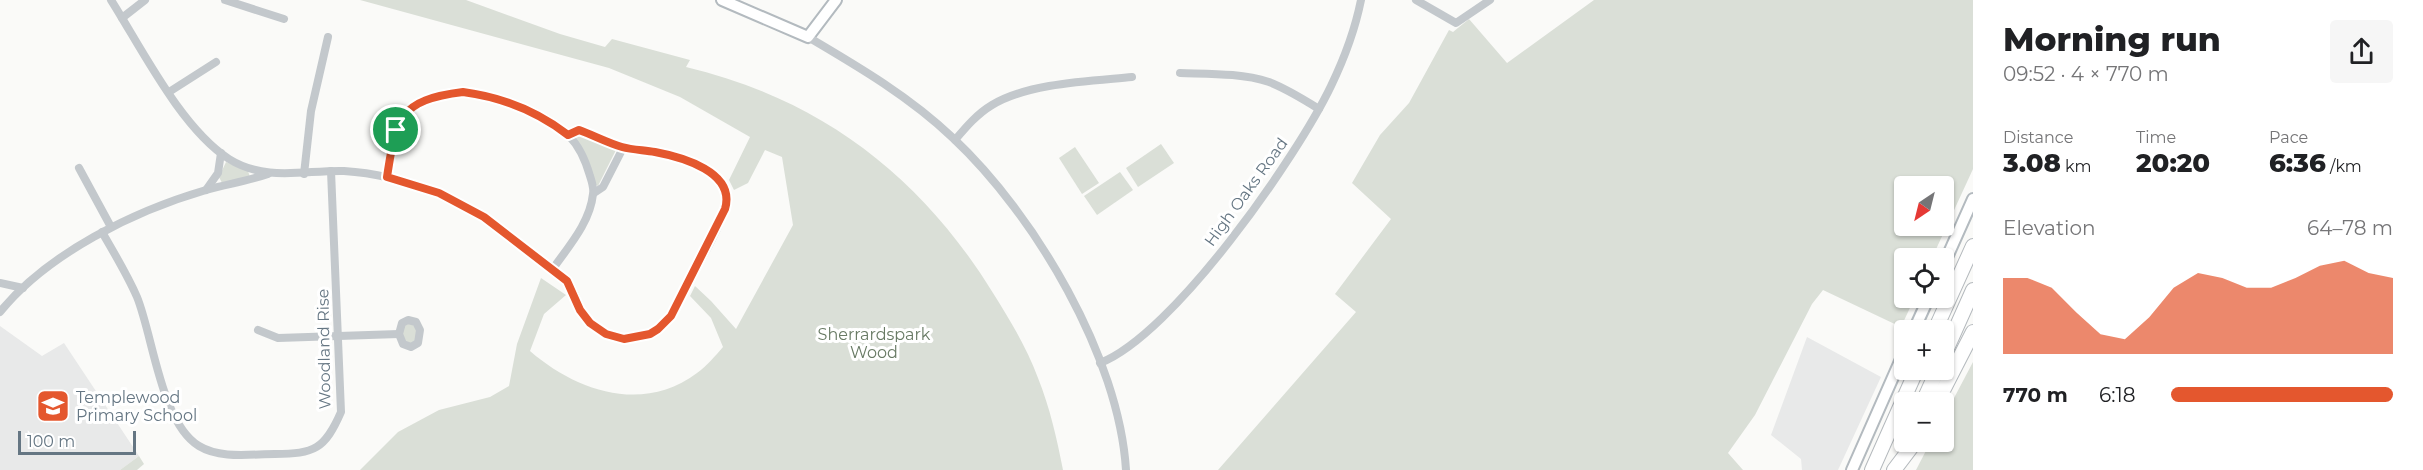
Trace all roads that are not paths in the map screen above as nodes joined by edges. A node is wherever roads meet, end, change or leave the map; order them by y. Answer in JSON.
{"nodes":[{"id":1,"x":111,"y":0,"type":"edge"},
{"id":2,"x":145,"y":0,"type":"edge"},
{"id":3,"x":225,"y":0,"type":"edge"},
{"id":4,"x":722,"y":0,"type":"edge"},
{"id":5,"x":836,"y":0,"type":"edge"},
{"id":6,"x":1361,"y":0,"type":"edge"},
{"id":7,"x":1416,"y":0,"type":"edge"},
{"id":8,"x":1490,"y":0,"type":"edge"},
{"id":9,"x":122,"y":18,"type":"junction"},
{"id":10,"x":284,"y":19,"type":"dead end"},
{"id":11,"x":328,"y":37,"type":"dead end"},
{"id":12,"x":808,"y":37,"type":"junction"},
{"id":13,"x":216,"y":62,"type":"dead end"},
{"id":14,"x":1180,"y":73,"type":"dead end"},
{"id":15,"x":1132,"y":77,"type":"dead end"},
{"id":16,"x":169,"y":92,"type":"junction"},
{"id":17,"x":1319,"y":109,"type":"junction"},
{"id":18,"x":568,"y":135,"type":"junction"},
{"id":19,"x":955,"y":140,"type":"junction"},
{"id":20,"x":623,"y":148,"type":"junction"},
{"id":21,"x":222,"y":153,"type":"junction"},
{"id":22,"x":79,"y":168,"type":"dead end"},
{"id":23,"x":331,"y":171,"type":"junction"},
{"id":24,"x":268,"y":174,"type":"junction"},
{"id":25,"x":304,"y":174,"type":"junction"},
{"id":26,"x":387,"y":177,"type":"junction"},
{"id":27,"x":206,"y":190,"type":"junction"},
{"id":28,"x":594,"y":193,"type":"junction"},
{"id":29,"x":1973,"y":199,"type":"edge"},
{"id":30,"x":111,"y":227,"type":"junction"},
{"id":31,"x":102,"y":232,"type":"junction"},
{"id":32,"x":1973,"y":246,"type":"edge"},
{"id":33,"x":1951,"y":248,"type":"edge"},
{"id":34,"x":552,"y":270,"type":"junction"},
{"id":35,"x":0,"y":283,"type":"edge"},
{"id":36,"x":23,"y":288,"type":"junction"},
{"id":37,"x":1973,"y":291,"type":"edge"},
{"id":38,"x":0,"y":312,"type":"edge"},
{"id":39,"x":1940,"y":320,"type":"edge"},
{"id":40,"x":258,"y":330,"type":"dead end"},
{"id":41,"x":1973,"y":332,"type":"edge"},
{"id":42,"x":1954,"y":333,"type":"edge"},
{"id":43,"x":399,"y":334,"type":"dead end"},
{"id":44,"x":339,"y":336,"type":"junction"},
{"id":45,"x":1101,"y":363,"type":"junction"},
{"id":46,"x":1894,"y":375,"type":"edge"},
{"id":47,"x":1912,"y":380,"type":"edge"},
{"id":48,"x":1942,"y":392,"type":"edge"},
{"id":49,"x":1900,"y":452,"type":"edge"},
{"id":50,"x":1907,"y":452,"type":"edge"},
{"id":51,"x":1126,"y":470,"type":"edge"},
{"id":52,"x":1852,"y":470,"type":"edge"},
{"id":53,"x":1872,"y":470,"type":"edge"},
{"id":54,"x":1893,"y":470,"type":"edge"}],
"edges":[{"from":1,"to":9,"type":"street"},
{"from":2,"to":9,"type":"street"},
{"from":3,"to":10,"type":"street"},
{"from":4,"to":12,"type":"main road"},
{"from":5,"to":12,"type":"main road"},
{"from":6,"to":17,"type":"street","name":"High Oaks Road"},
{"from":7,"to":8,"type":"street"},
{"from":9,"to":16,"type":"street"},
{"from":11,"to":25,"type":"street"},
{"from":12,"to":19,"type":"street"},
{"from":13,"to":16,"type":"street"},
{"from":14,"to":17,"type":"street"},
{"from":15,"to":19,"type":"street"},
{"from":16,"to":21,"type":"street"},
{"from":17,"to":45,"type":"street","name":"High Oaks Road"},
{"from":18,"to":20,"type":"street"},
{"from":18,"to":26,"type":"street"},
{"from":18,"to":28,"type":"street"},
{"from":19,"to":45,"type":"street"},
{"from":20,"to":28,"type":"street"},
{"from":20,"to":34,"type":"street"},
{"from":21,"to":24,"type":"street"},
{"from":21,"to":27,"type":"street"},
{"from":22,"to":30,"type":"street"},
{"from":23,"to":25,"type":"street"},
{"from":23,"to":26,"type":"street"},
{"from":23,"to":44,"type":"street","name":"Woodland Rise"},
{"from":24,"to":25,"type":"street"},
{"from":24,"to":27,"type":"street"},
{"from":26,"to":34,"type":"street"},
{"from":27,"to":30,"type":"street"},
{"from":28,"to":34,"type":"street"},
{"from":29,"to":33,"type":"main road"},
{"from":30,"to":31,"type":"street"},
{"from":31,"to":36,"type":"street"},
{"from":31,"to":44,"type":"street","name":"Woodland Rise"},
{"from":32,"to":39,"type":"highway"},
{"from":35,"to":36,"type":"street"},
{"from":36,"to":38,"type":"street"},
{"from":37,"to":42,"type":"highway"},
{"from":40,"to":44,"type":"street"},
{"from":41,"to":48,"type":"highway"},
{"from":43,"to":44,"type":"street"},
{"from":45,"to":51,"type":"street"},
{"from":46,"to":52,"type":"main road"},
{"from":47,"to":53,"type":"highway"},
{"from":49,"to":54,"type":"highway"},
{"from":50,"to":54,"type":"highway"}]}
